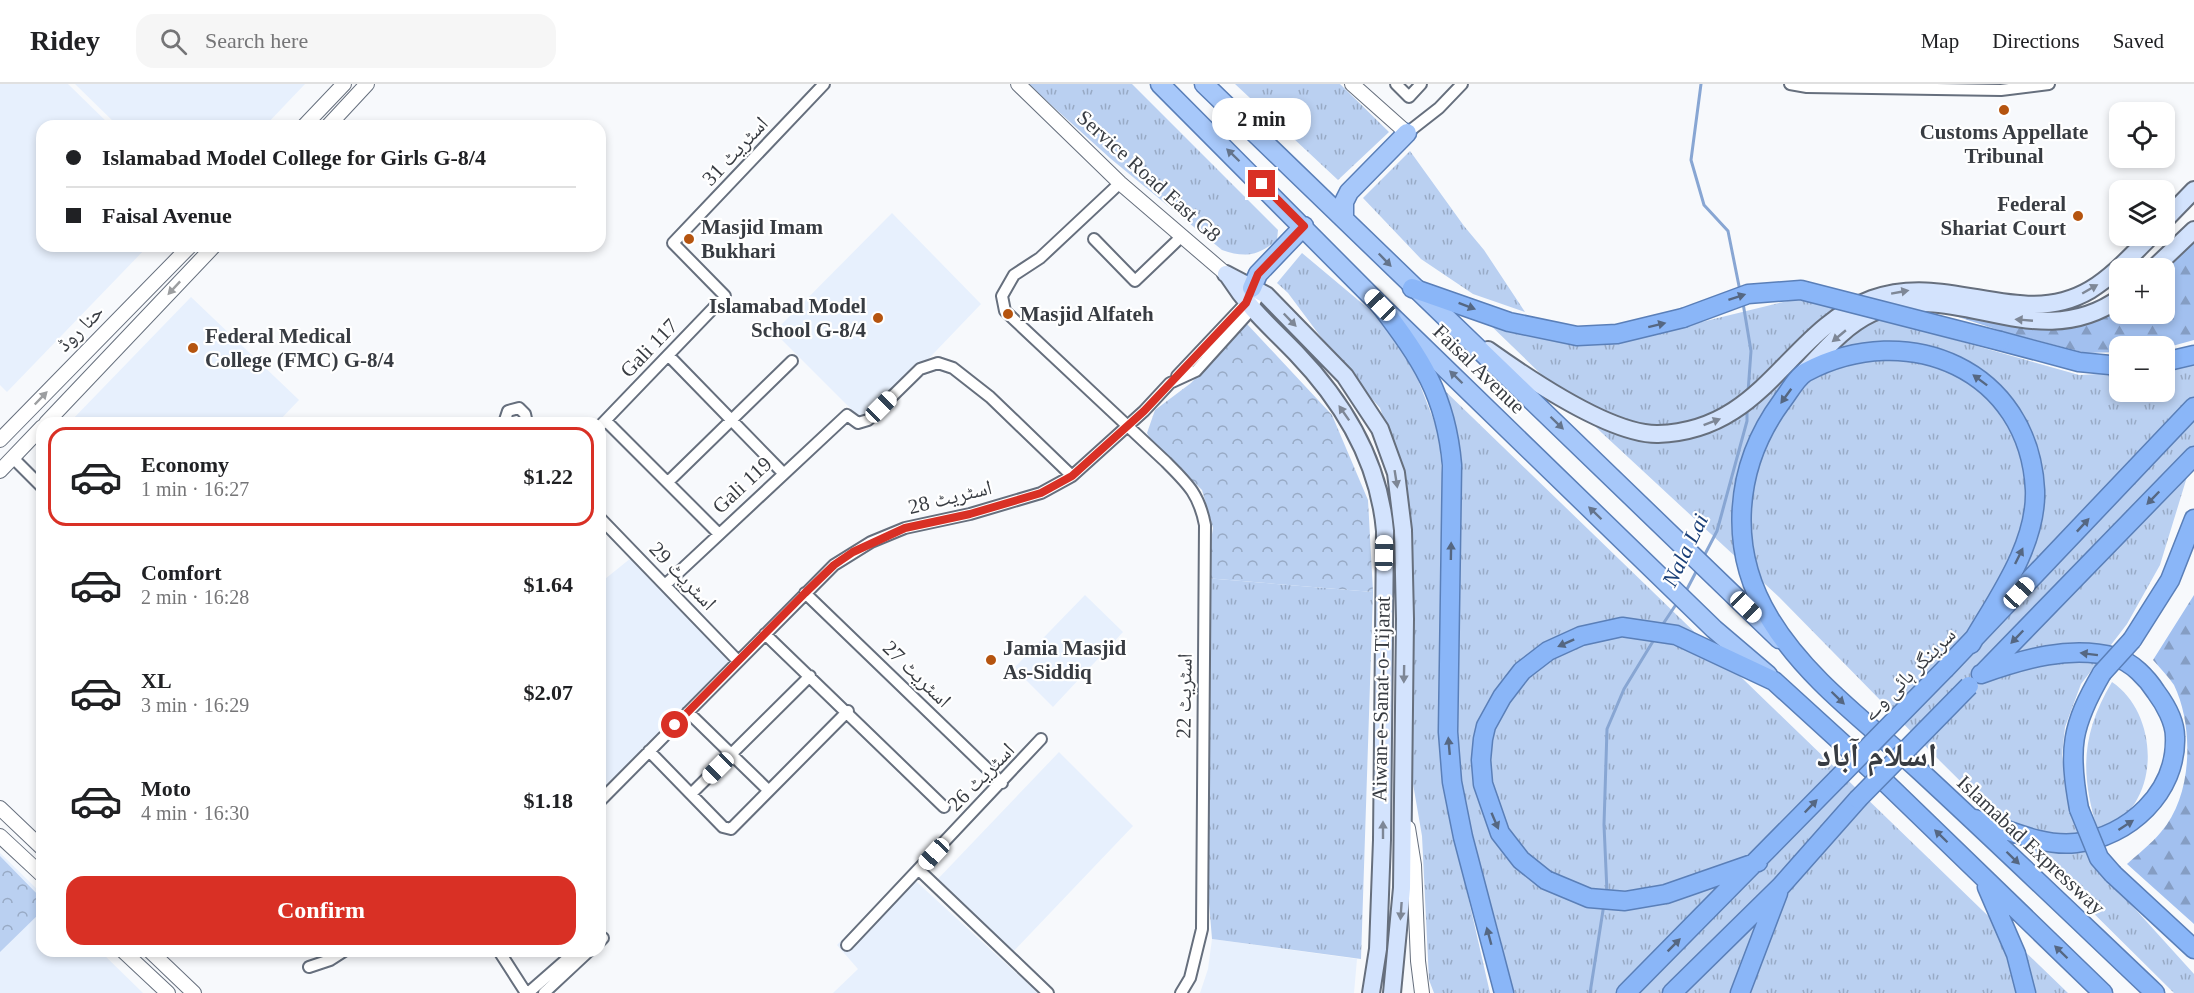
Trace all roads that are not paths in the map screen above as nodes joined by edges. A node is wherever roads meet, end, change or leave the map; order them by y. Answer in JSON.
{"nodes":[{"id":1,"x":344,"y":84,"type":"edge"},
{"id":2,"x":368,"y":84,"type":"edge"},
{"id":3,"x":824,"y":84,"type":"edge"},
{"id":4,"x":1018,"y":84,"type":"edge"},
{"id":5,"x":1160,"y":84,"type":"edge"},
{"id":6,"x":1204,"y":84,"type":"edge"},
{"id":7,"x":1352,"y":84,"type":"edge"},
{"id":8,"x":1396,"y":84,"type":"edge"},
{"id":9,"x":1421,"y":84,"type":"edge"},
{"id":10,"x":1790,"y":84,"type":"edge"},
{"id":11,"x":2049,"y":84,"type":"edge"},
{"id":12,"x":1460,"y":85,"type":"edge"},
{"id":13,"x":310,"y":120,"type":"edge"},
{"id":14,"x":334,"y":120,"type":"edge"},
{"id":15,"x":1407,"y":134,"type":"junction"},
{"id":16,"x":1120,"y":183,"type":"junction"},
{"id":17,"x":2194,"y":190,"type":"edge"},
{"id":18,"x":1318,"y":193,"type":"junction"},
{"id":19,"x":2175,"y":210,"type":"edge"},
{"id":20,"x":1344,"y":218,"type":"junction"},
{"id":21,"x":1304,"y":226,"type":"junction"},
{"id":22,"x":2194,"y":230,"type":"edge"},
{"id":23,"x":1182,"y":236,"type":"junction"},
{"id":24,"x":1094,"y":239,"type":"dead end"},
{"id":25,"x":2140,"y":246,"type":"edge"},
{"id":26,"x":183,"y":252,"type":"edge"},
{"id":27,"x":208,"y":252,"type":"edge"},
{"id":28,"x":2165,"y":258,"type":"edge"},
{"id":29,"x":1226,"y":274,"type":"joint"},
{"id":30,"x":1412,"y":288,"type":"junction"},
{"id":31,"x":725,"y":296,"type":"joint"},
{"id":32,"x":1252,"y":298,"type":"junction"},
{"id":33,"x":2109,"y":303,"type":"edge"},
{"id":34,"x":1380,"y":305,"type":"junction"},
{"id":35,"x":1463,"y":333,"type":"junction"},
{"id":36,"x":1308,"y":338,"type":"junction"},
{"id":37,"x":1294,"y":352,"type":"junction"},
{"id":38,"x":2194,"y":355,"type":"edge"},
{"id":39,"x":669,"y":356,"type":"junction"},
{"id":40,"x":2175,"y":359,"type":"edge"},
{"id":41,"x":792,"y":361,"type":"dead end"},
{"id":42,"x":2109,"y":365,"type":"edge"},
{"id":43,"x":1803,"y":373,"type":"junction"},
{"id":44,"x":2194,"y":407,"type":"edge"},
{"id":45,"x":52,"y":417,"type":"edge"},
{"id":46,"x":506,"y":417,"type":"edge"},
{"id":47,"x":526,"y":417,"type":"edge"},
{"id":48,"x":732,"y":419,"type":"junction"},
{"id":49,"x":606,"y":420,"type":"edge"},
{"id":50,"x":606,"y":426,"type":"edge"},
{"id":51,"x":1127,"y":426,"type":"junction"},
{"id":52,"x":36,"y":433,"type":"edge"},
{"id":53,"x":0,"y":440,"type":"edge"},
{"id":54,"x":2194,"y":456,"type":"edge"},
{"id":55,"x":13,"y":458,"type":"junction"},
{"id":56,"x":0,"y":471,"type":"edge"},
{"id":57,"x":784,"y":474,"type":"junction"},
{"id":58,"x":1072,"y":476,"type":"junction"},
{"id":59,"x":36,"y":481,"type":"edge"},
{"id":60,"x":669,"y":481,"type":"junction"},
{"id":61,"x":2194,"y":519,"type":"edge"},
{"id":62,"x":606,"y":524,"type":"edge"},
{"id":63,"x":719,"y":534,"type":"junction"},
{"id":64,"x":665,"y":585,"type":"junction"},
{"id":65,"x":805,"y":593,"type":"junction"},
{"id":66,"x":765,"y":634,"type":"junction"},
{"id":67,"x":1971,"y":644,"type":"junction"},
{"id":68,"x":1797,"y":657,"type":"junction"},
{"id":69,"x":738,"y":662,"type":"junction"},
{"id":70,"x":810,"y":676,"type":"junction"},
{"id":71,"x":1975,"y":680,"type":"junction"},
{"id":72,"x":1774,"y":681,"type":"junction"},
{"id":73,"x":848,"y":711,"type":"junction"},
{"id":74,"x":688,"y":712,"type":"junction"},
{"id":75,"x":1041,"y":739,"type":"dead end"},
{"id":76,"x":649,"y":751,"type":"junction"},
{"id":77,"x":731,"y":754,"type":"junction"},
{"id":78,"x":1002,"y":783,"type":"junction"},
{"id":79,"x":768,"y":790,"type":"junction"},
{"id":80,"x":1402,"y":790,"type":"junction"},
{"id":81,"x":691,"y":794,"type":"junction"},
{"id":82,"x":606,"y":795,"type":"edge"},
{"id":83,"x":944,"y":807,"type":"dead end"},
{"id":84,"x":0,"y":808,"type":"edge"},
{"id":85,"x":1970,"y":817,"type":"junction"},
{"id":86,"x":0,"y":836,"type":"edge"},
{"id":87,"x":36,"y":842,"type":"edge"},
{"id":88,"x":1758,"y":862,"type":"junction"},
{"id":89,"x":36,"y":869,"type":"edge"},
{"id":90,"x":919,"y":870,"type":"junction"},
{"id":91,"x":1983,"y":877,"type":"junction"},
{"id":92,"x":1781,"y":886,"type":"junction"},
{"id":93,"x":847,"y":945,"type":"dead end"},
{"id":94,"x":1378,"y":949,"type":"junction"},
{"id":95,"x":2194,"y":949,"type":"edge"},
{"id":96,"x":1398,"y":951,"type":"junction"},
{"id":97,"x":129,"y":957,"type":"edge"},
{"id":98,"x":156,"y":957,"type":"edge"},
{"id":99,"x":335,"y":957,"type":"edge"},
{"id":100,"x":504,"y":957,"type":"edge"},
{"id":101,"x":569,"y":957,"type":"edge"},
{"id":102,"x":583,"y":957,"type":"edge"},
{"id":103,"x":309,"y":967,"type":"dead end"},
{"id":104,"x":1630,"y":989,"type":"edge"},
{"id":105,"x":186,"y":990,"type":"edge"},
{"id":106,"x":168,"y":993,"type":"edge"},
{"id":107,"x":527,"y":993,"type":"edge"},
{"id":108,"x":544,"y":993,"type":"edge"},
{"id":109,"x":1048,"y":993,"type":"edge"},
{"id":110,"x":1181,"y":993,"type":"edge"},
{"id":111,"x":1371,"y":993,"type":"edge"},
{"id":112,"x":1392,"y":993,"type":"edge"},
{"id":113,"x":1422,"y":993,"type":"edge"},
{"id":114,"x":1504,"y":993,"type":"edge"},
{"id":115,"x":1672,"y":993,"type":"edge"},
{"id":116,"x":1740,"y":993,"type":"edge"},
{"id":117,"x":2026,"y":993,"type":"edge"},
{"id":118,"x":2103,"y":993,"type":"edge"},
{"id":119,"x":2155,"y":993,"type":"edge"}],
"edges":[{"from":1,"to":13,"type":"street"},
{"from":2,"to":14,"type":"street"},
{"from":3,"to":31,"type":"street","name":"اسٹریٹ 31"},
{"from":4,"to":16,"type":"street","name":"Service Road East G8"},
{"from":21,"to":5,"type":"main road","name":"Faisal Avenue","one_way":true},
{"from":6,"to":18,"type":"main road","name":"Faisal Avenue"},
{"from":7,"to":15,"type":"street"},
{"from":8,"to":9,"type":"street"},
{"from":10,"to":11,"type":"street"},
{"from":12,"to":15,"type":"street"},
{"from":15,"to":18,"type":"main road"},
{"from":15,"to":20,"type":"main road"},
{"from":16,"to":23,"type":"street","name":"Service Road East G8"},
{"from":16,"to":51,"type":"street","name":"اسٹریٹ 22"},
{"from":17,"to":19,"type":"main road"},
{"from":18,"to":20,"type":"main road","name":"Faisal Avenue"},
{"from":20,"to":30,"type":"main road","name":"Faisal Avenue","one_way":true},
{"from":21,"to":32,"type":"main road"},
{"from":21,"to":34,"type":"main road","name":"Faisal Avenue"},
{"from":22,"to":28,"type":"main road"},
{"from":23,"to":24,"type":"street"},
{"from":23,"to":29,"type":"street","name":"Service Road East G8"},
{"from":35,"to":25,"type":"main road","one_way":true},
{"from":53,"to":26,"type":"street","name":"حنا روڈ","one_way":true},
{"from":27,"to":45,"type":"street","name":"حنا روڈ","one_way":true},
{"from":29,"to":32,"type":"main road","name":"Aiwan-e-Sanat-o-Tijarat"},
{"from":30,"to":35,"type":"main road","name":"Faisal Avenue"},
{"from":30,"to":42,"type":"highway","one_way":true,"bridge":true},
{"from":31,"to":39,"type":"street","name":"Gali 117"},
{"from":32,"to":36,"type":"main road","name":"Aiwan-e-Sanat-o-Tijarat","one_way":true},
{"from":32,"to":37,"type":"main road","name":"Aiwan-e-Sanat-o-Tijarat"},
{"from":32,"to":51,"type":"street","name":"اسٹریٹ 28"},
{"from":33,"to":43,"type":"main road","one_way":true},
{"from":72,"to":34,"type":"main road","name":"Faisal Avenue","one_way":true},
{"from":114,"to":34,"type":"highway","one_way":true},
{"from":35,"to":68,"type":"main road","name":"Faisal Avenue","one_way":true},
{"from":36,"to":37,"type":"main road"},
{"from":36,"to":80,"type":"main road","name":"Aiwan-e-Sanat-o-Tijarat","one_way":true},
{"from":94,"to":37,"type":"main road","name":"Aiwan-e-Sanat-o-Tijarat","one_way":true},
{"from":38,"to":40,"type":"highway"},
{"from":39,"to":48,"type":"street"},
{"from":39,"to":49,"type":"street","name":"Gali 117"},
{"from":41,"to":48,"type":"street"},
{"from":67,"to":43,"type":"highway","one_way":true},
{"from":43,"to":68,"type":"highway","name":"Islamabad Expressway","one_way":true},
{"from":67,"to":44,"type":"highway","name":"سرینگر ہائی وے","one_way":true},
{"from":46,"to":47,"type":"street"},
{"from":48,"to":57,"type":"street"},
{"from":48,"to":60,"type":"street"},
{"from":50,"to":60,"type":"street"},
{"from":51,"to":58,"type":"street","name":"اسٹریٹ 28"},
{"from":51,"to":110,"type":"street","name":"اسٹریٹ 22"},
{"from":52,"to":55,"type":"street"},
{"from":54,"to":71,"type":"highway","one_way":true},
{"from":55,"to":56,"type":"street"},
{"from":55,"to":59,"type":"street"},
{"from":57,"to":58,"type":"street","name":"Gali 119"},
{"from":57,"to":63,"type":"street","name":"Gali 119"},
{"from":58,"to":65,"type":"street","name":"اسٹریٹ 28"},
{"from":60,"to":63,"type":"street"},
{"from":61,"to":95,"type":"highway","bridge":true},
{"from":62,"to":64,"type":"street","name":"اسٹریٹ 29"},
{"from":63,"to":64,"type":"street","name":"Gali 119"},
{"from":64,"to":69,"type":"street","name":"اسٹریٹ 29"},
{"from":65,"to":66,"type":"street","name":"اسٹریٹ 28"},
{"from":65,"to":78,"type":"street","name":"اسٹریٹ 27"},
{"from":66,"to":69,"type":"street","name":"اسٹریٹ 28"},
{"from":66,"to":70,"type":"street"},
{"from":88,"to":67,"type":"highway","name":"سرینگر ہائی وے","one_way":true,"bridge":true},
{"from":68,"to":85,"type":"highway","name":"Islamabad Expressway","one_way":true},
{"from":69,"to":74,"type":"street","name":"اسٹریٹ 28"},
{"from":70,"to":73,"type":"street"},
{"from":70,"to":77,"type":"street"},
{"from":85,"to":71,"type":"highway","one_way":true},
{"from":71,"to":92,"type":"highway","bridge":true},
{"from":72,"to":88,"type":"highway","one_way":true},
{"from":91,"to":72,"type":"highway","one_way":true},
{"from":73,"to":79,"type":"street"},
{"from":73,"to":83,"type":"street"},
{"from":74,"to":76,"type":"street","name":"اسٹریٹ 28"},
{"from":74,"to":77,"type":"street"},
{"from":75,"to":78,"type":"street","name":"اسٹریٹ 26"},
{"from":76,"to":81,"type":"street"},
{"from":76,"to":82,"type":"street","name":"اسٹریٹ 28"},
{"from":77,"to":79,"type":"street"},
{"from":77,"to":81,"type":"street"},
{"from":78,"to":90,"type":"street","name":"اسٹریٹ 26"},
{"from":79,"to":81,"type":"street"},
{"from":80,"to":96,"type":"main road","name":"Aiwan-e-Sanat-o-Tijarat","one_way":true},
{"from":80,"to":113,"type":"street"},
{"from":84,"to":87,"type":"street"},
{"from":85,"to":119,"type":"highway","name":"Islamabad Expressway","one_way":true},
{"from":86,"to":89,"type":"street"},
{"from":104,"to":88,"type":"highway","name":"سرینگر ہائی وے","one_way":true},
{"from":90,"to":93,"type":"street","name":"اسٹریٹ 26"},
{"from":90,"to":109,"type":"street"},
{"from":91,"to":117,"type":"highway"},
{"from":118,"to":91,"type":"highway","one_way":true},
{"from":92,"to":115,"type":"highway"},
{"from":92,"to":116,"type":"highway"},
{"from":94,"to":96,"type":"main road"},
{"from":94,"to":111,"type":"main road","name":"Aiwan-e-Sanat-o-Tijarat"},
{"from":96,"to":112,"type":"main road","name":"Aiwan-e-Sanat-o-Tijarat"},
{"from":97,"to":106,"type":"street"},
{"from":98,"to":105,"type":"street"},
{"from":99,"to":103,"type":"street"},
{"from":100,"to":107,"type":"street"},
{"from":101,"to":107,"type":"street"},
{"from":102,"to":108,"type":"street"}]}
